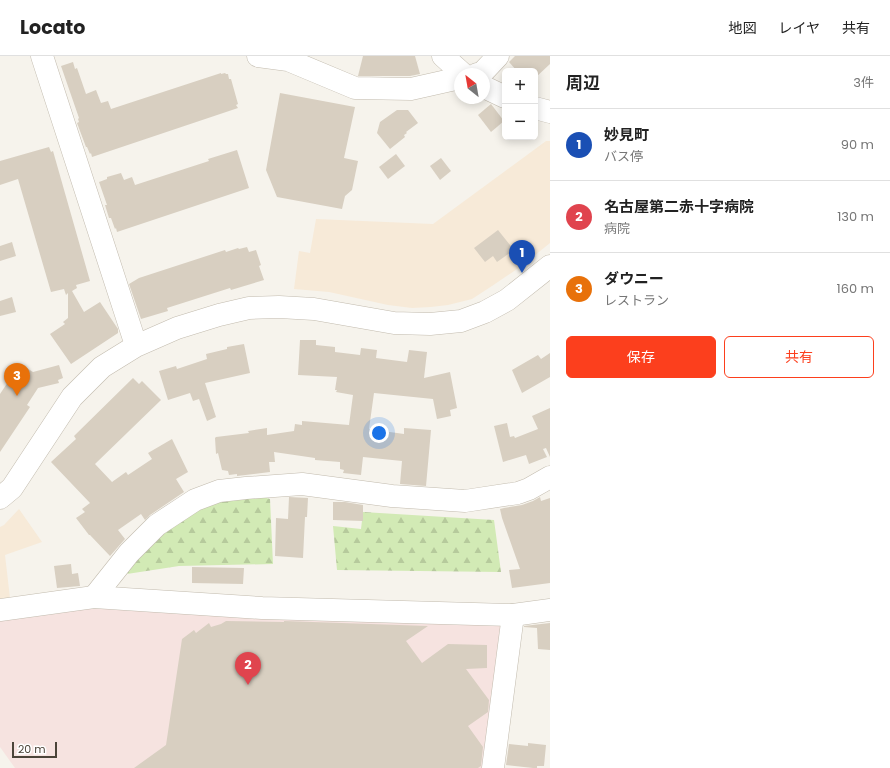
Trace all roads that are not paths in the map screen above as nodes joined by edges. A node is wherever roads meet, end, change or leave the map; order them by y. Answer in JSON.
{"nodes":[{"id":1,"x":42,"y":56,"type":"edge"},
{"id":2,"x":258,"y":56,"type":"edge"},
{"id":3,"x":442,"y":56,"type":"edge"},
{"id":4,"x":498,"y":56,"type":"edge"},
{"id":5,"x":456,"y":68,"type":"edge"},
{"id":6,"x":487,"y":68,"type":"edge"},
{"id":7,"x":454,"y":79,"type":"edge"},
{"id":8,"x":490,"y":89,"type":"edge"},
{"id":9,"x":502,"y":95,"type":"edge"},
{"id":10,"x":538,"y":109,"type":"edge"},
{"id":11,"x":550,"y":112,"type":"edge"},
{"id":12,"x":550,"y":266,"type":"edge"},
{"id":13,"x":133,"y":336,"type":"dead end"},
{"id":14,"x":550,"y":477,"type":"edge"},
{"id":15,"x":0,"y":498,"type":"edge"},
{"id":16,"x":94,"y":596,"type":"junction"},
{"id":17,"x":0,"y":610,"type":"edge"},
{"id":18,"x":550,"y":610,"type":"edge"},
{"id":19,"x":513,"y":615,"type":"junction"},
{"id":20,"x":493,"y":768,"type":"edge"}],
"edges":[{"from":1,"to":13,"type":"street"},
{"from":2,"to":7,"type":"street"},
{"from":3,"to":5,"type":"street"},
{"from":4,"to":6,"type":"street"},
{"from":8,"to":9,"type":"street"},
{"from":10,"to":11,"type":"street"},
{"from":12,"to":15,"type":"street"},
{"from":14,"to":16,"type":"street"},
{"from":16,"to":17,"type":"street"},
{"from":16,"to":19,"type":"street"},
{"from":18,"to":19,"type":"street"},
{"from":19,"to":20,"type":"street"}]}
